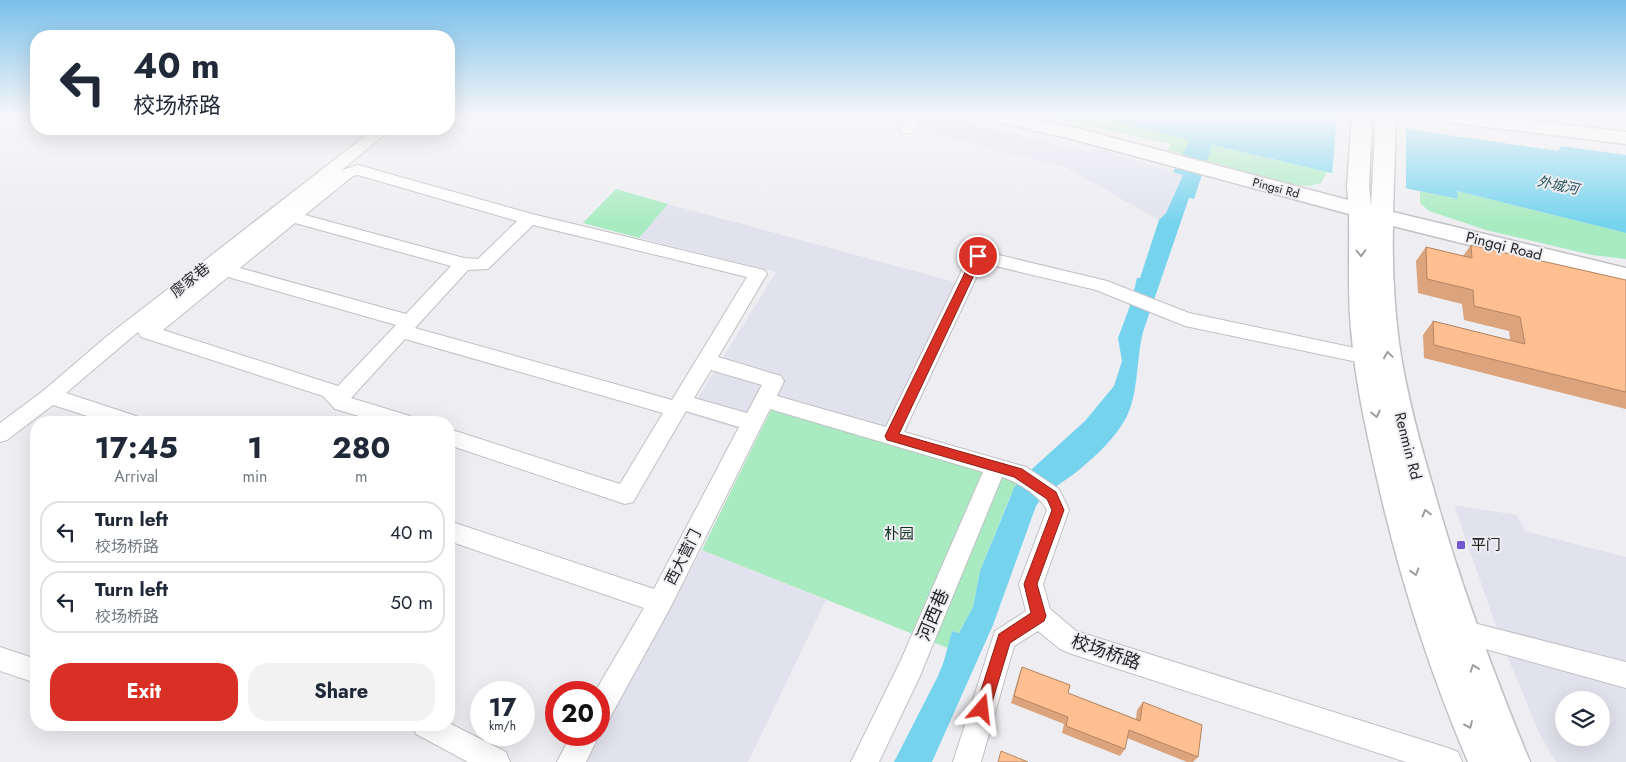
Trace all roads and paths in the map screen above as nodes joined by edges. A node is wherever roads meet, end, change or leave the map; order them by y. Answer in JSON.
{"nodes":[{"id":1,"x":354,"y":152,"type":"edge"},
{"id":2,"x":1139,"y":152,"type":"edge"},
{"id":3,"x":1366,"y":152,"type":"edge"},
{"id":4,"x":1380,"y":152,"type":"edge"},
{"id":5,"x":1371,"y":201,"type":"junction"},
{"id":6,"x":293,"y":217,"type":"junction"},
{"id":7,"x":529,"y":219,"type":"junction"},
{"id":8,"x":464,"y":264,"type":"junction"},
{"id":9,"x":226,"y":270,"type":"junction"},
{"id":10,"x":1626,"y":276,"type":"edge"},
{"id":11,"x":406,"y":326,"type":"junction"},
{"id":12,"x":1367,"y":357,"type":"junction"},
{"id":13,"x":706,"y":362,"type":"junction"},
{"id":14,"x":50,"y":396,"type":"junction"},
{"id":15,"x":338,"y":399,"type":"junction"},
{"id":16,"x":764,"y":400,"type":"junction"},
{"id":17,"x":679,"y":406,"type":"junction"},
{"id":18,"x":111,"y":416,"type":"edge"},
{"id":19,"x":384,"y":416,"type":"edge"},
{"id":20,"x":752,"y":423,"type":"junction"},
{"id":21,"x":0,"y":434,"type":"edge"},
{"id":22,"x":891,"y":436,"type":"junction"},
{"id":23,"x":455,"y":439,"type":"edge"},
{"id":24,"x":1007,"y":470,"type":"junction"},
{"id":25,"x":455,"y":533,"type":"edge"},
{"id":26,"x":660,"y":602,"type":"junction"},
{"id":27,"x":1039,"y":616,"type":"junction"},
{"id":28,"x":1462,"y":632,"type":"junction"},
{"id":29,"x":0,"y":659,"type":"edge"},
{"id":30,"x":30,"y":669,"type":"edge"},
{"id":31,"x":1626,"y":675,"type":"edge"},
{"id":32,"x":610,"y":692,"type":"edge"},
{"id":33,"x":437,"y":731,"type":"edge"},
{"id":34,"x":580,"y":746,"type":"edge"},
{"id":35,"x":496,"y":762,"type":"edge"},
{"id":36,"x":571,"y":762,"type":"edge"},
{"id":37,"x":865,"y":762,"type":"edge"},
{"id":38,"x":967,"y":762,"type":"edge"},
{"id":39,"x":1448,"y":762,"type":"edge"},
{"id":40,"x":1486,"y":762,"type":"edge"},
{"id":41,"x":1512,"y":762,"type":"edge"}],
"edges":[{"from":1,"to":14,"type":"street","name":"廖家巷"},
{"from":2,"to":5,"type":"main road","name":"Pingsi Rd"},
{"from":3,"to":5,"type":"main road","name":"Renmin Rd"},
{"from":4,"to":5,"type":"main road","name":"Renmin Rd"},
{"from":5,"to":10,"type":"main road","name":"Pingqi Road"},
{"from":5,"to":12,"type":"main road","name":"Renmin Rd","one_way":true},
{"from":28,"to":5,"type":"main road","name":"Renmin Rd","one_way":true},
{"from":6,"to":7,"type":"street"},
{"from":6,"to":8,"type":"street"},
{"from":6,"to":9,"type":"street"},
{"from":7,"to":8,"type":"street"},
{"from":7,"to":13,"type":"street"},
{"from":8,"to":11,"type":"street"},
{"from":9,"to":11,"type":"street"},
{"from":9,"to":15,"type":"street"},
{"from":11,"to":15,"type":"street"},
{"from":11,"to":17,"type":"street"},
{"from":12,"to":22,"type":"street"},
{"from":12,"to":40,"type":"main road","name":"Renmin Rd","one_way":true},
{"from":13,"to":16,"type":"street","name":"西大营门"},
{"from":13,"to":17,"type":"street"},
{"from":14,"to":18,"type":"street"},
{"from":14,"to":21,"type":"street","name":"廖家巷"},
{"from":15,"to":19,"type":"street"},
{"from":16,"to":20,"type":"street","name":"西大营门"},
{"from":16,"to":22,"type":"street"},
{"from":17,"to":20,"type":"street"},
{"from":17,"to":23,"type":"street"},
{"from":20,"to":26,"type":"street","name":"西大营门"},
{"from":22,"to":24,"type":"street"},
{"from":24,"to":27,"type":"street"},
{"from":24,"to":37,"type":"street","name":"河西巷"},
{"from":25,"to":26,"type":"street"},
{"from":26,"to":32,"type":"street","name":"西大营门"},
{"from":27,"to":38,"type":"street"},
{"from":27,"to":39,"type":"street","name":"校场桥路"},
{"from":28,"to":31,"type":"street"},
{"from":41,"to":28,"type":"main road","name":"Renmin Rd","one_way":true},
{"from":29,"to":30,"type":"street"},
{"from":33,"to":35,"type":"street"},
{"from":34,"to":36,"type":"street"}]}
